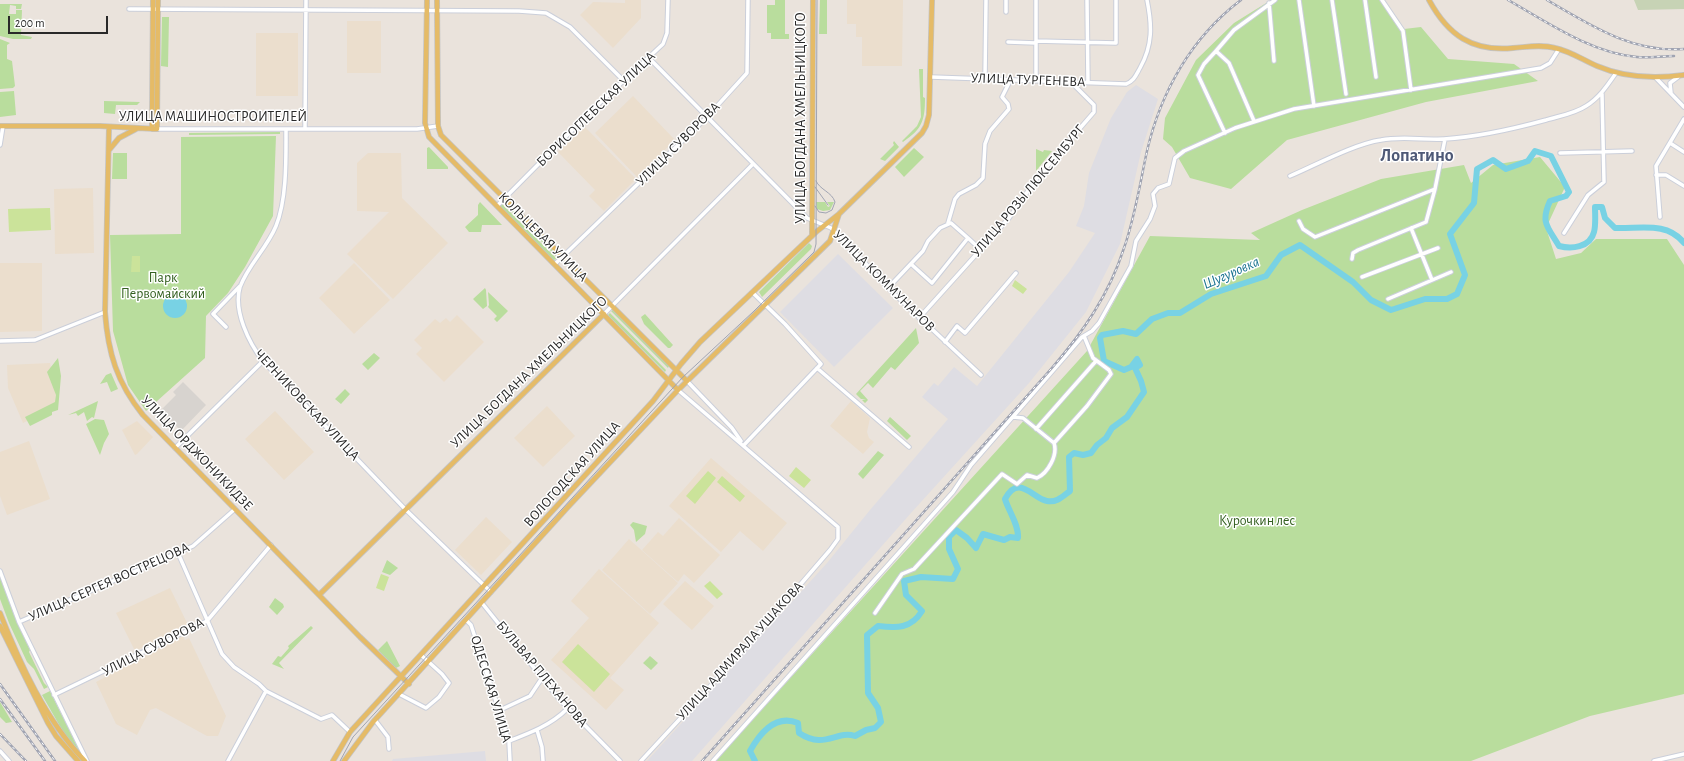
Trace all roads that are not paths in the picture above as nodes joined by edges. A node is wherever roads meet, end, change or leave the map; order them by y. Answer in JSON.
{"nodes":[{"id":1,"x":152,"y":0,"type":"edge"},
{"id":2,"x":158,"y":0,"type":"edge"},
{"id":3,"x":306,"y":0,"type":"edge"},
{"id":4,"x":427,"y":0,"type":"edge"},
{"id":5,"x":437,"y":0,"type":"edge"},
{"id":6,"x":668,"y":0,"type":"edge"},
{"id":7,"x":748,"y":0,"type":"edge"},
{"id":8,"x":813,"y":0,"type":"edge"},
{"id":9,"x":932,"y":0,"type":"edge"},
{"id":10,"x":986,"y":0,"type":"edge"},
{"id":11,"x":1006,"y":0,"type":"edge"},
{"id":12,"x":1036,"y":0,"type":"edge"},
{"id":13,"x":1087,"y":0,"type":"edge"},
{"id":14,"x":1116,"y":0,"type":"edge"},
{"id":15,"x":1147,"y":0,"type":"edge"},
{"id":16,"x":1275,"y":0,"type":"edge"},
{"id":17,"x":1299,"y":0,"type":"edge"},
{"id":18,"x":1332,"y":0,"type":"edge"},
{"id":19,"x":1365,"y":0,"type":"edge"},
{"id":20,"x":1382,"y":0,"type":"edge"},
{"id":21,"x":1429,"y":0,"type":"edge"},
{"id":22,"x":1269,"y":3,"type":"junction"},
{"id":23,"x":129,"y":9,"type":"dead end"},
{"id":24,"x":155,"y":10,"type":"junction"},
{"id":25,"x":306,"y":10,"type":"junction"},
{"id":26,"x":427,"y":11,"type":"junction"},
{"id":27,"x":437,"y":11,"type":"junction"},
{"id":28,"x":1006,"y":12,"type":"dead end"},
{"id":29,"x":1008,"y":42,"type":"dead end"},
{"id":30,"x":1036,"y":42,"type":"junction"},
{"id":31,"x":1086,"y":42,"type":"junction"},
{"id":32,"x":1559,"y":49,"type":"junction"},
{"id":33,"x":1216,"y":51,"type":"junction"},
{"id":34,"x":648,"y":57,"type":"junction"},
{"id":35,"x":1274,"y":61,"type":"dead end"},
{"id":36,"x":1616,"y":73,"type":"junction"},
{"id":37,"x":1682,"y":75,"type":"edge"},
{"id":38,"x":930,"y":77,"type":"junction"},
{"id":39,"x":1376,"y":77,"type":"dead end"},
{"id":40,"x":985,"y":78,"type":"junction"},
{"id":41,"x":1656,"y":78,"type":"junction"},
{"id":42,"x":1011,"y":79,"type":"junction"},
{"id":43,"x":623,"y":80,"type":"junction"},
{"id":44,"x":1036,"y":80,"type":"junction"},
{"id":45,"x":1071,"y":82,"type":"junction"},
{"id":46,"x":1088,"y":82,"type":"junction"},
{"id":47,"x":1411,"y":90,"type":"junction"},
{"id":48,"x":1346,"y":94,"type":"dead end"},
{"id":49,"x":1602,"y":94,"type":"junction"},
{"id":50,"x":1672,"y":95,"type":"junction"},
{"id":51,"x":1314,"y":106,"type":"junction"},
{"id":52,"x":1684,"y":107,"type":"edge"},
{"id":53,"x":706,"y":117,"type":"junction"},
{"id":54,"x":1684,"y":119,"type":"edge"},
{"id":55,"x":1254,"y":121,"type":"junction"},
{"id":56,"x":2,"y":126,"type":"edge"},
{"id":57,"x":438,"y":126,"type":"junction"},
{"id":58,"x":109,"y":127,"type":"junction"},
{"id":59,"x":137,"y":128,"type":"junction"},
{"id":60,"x":305,"y":128,"type":"junction"},
{"id":61,"x":426,"y":128,"type":"junction"},
{"id":62,"x":154,"y":129,"type":"junction"},
{"id":63,"x":286,"y":129,"type":"junction"},
{"id":64,"x":1225,"y":132,"type":"junction"},
{"id":65,"x":1445,"y":139,"type":"junction"},
{"id":66,"x":1670,"y":142,"type":"junction"},
{"id":67,"x":0,"y":145,"type":"edge"},
{"id":68,"x":108,"y":151,"type":"junction"},
{"id":69,"x":1632,"y":151,"type":"dead end"},
{"id":70,"x":1603,"y":152,"type":"junction"},
{"id":71,"x":1684,"y":152,"type":"edge"},
{"id":72,"x":1560,"y":153,"type":"dead end"},
{"id":73,"x":753,"y":164,"type":"junction"},
{"id":74,"x":1656,"y":175,"type":"junction"},
{"id":75,"x":1290,"y":176,"type":"dead end"},
{"id":76,"x":1684,"y":186,"type":"edge"},
{"id":77,"x":1435,"y":189,"type":"junction"},
{"id":78,"x":505,"y":198,"type":"junction"},
{"id":79,"x":497,"y":206,"type":"junction"},
{"id":80,"x":840,"y":214,"type":"junction"},
{"id":81,"x":1660,"y":218,"type":"dead end"},
{"id":82,"x":812,"y":221,"type":"junction"},
{"id":83,"x":1299,"y":221,"type":"dead end"},
{"id":84,"x":948,"y":223,"type":"junction"},
{"id":85,"x":825,"y":225,"type":"junction"},
{"id":86,"x":1411,"y":228,"type":"junction"},
{"id":87,"x":834,"y":231,"type":"junction"},
{"id":88,"x":1564,"y":233,"type":"dead end"},
{"id":89,"x":812,"y":236,"type":"junction"},
{"id":90,"x":968,"y":238,"type":"junction"},
{"id":91,"x":1438,"y":248,"type":"dead end"},
{"id":92,"x":981,"y":250,"type":"junction"},
{"id":93,"x":1421,"y":254,"type":"junction"},
{"id":94,"x":562,"y":258,"type":"junction"},
{"id":95,"x":1352,"y":259,"type":"dead end"},
{"id":96,"x":555,"y":264,"type":"junction"},
{"id":97,"x":911,"y":264,"type":"junction"},
{"id":98,"x":1451,"y":272,"type":"dead end"},
{"id":99,"x":1016,"y":273,"type":"dead end"},
{"id":100,"x":1362,"y":277,"type":"dead end"},
{"id":101,"x":1432,"y":280,"type":"junction"},
{"id":102,"x":242,"y":284,"type":"junction"},
{"id":103,"x":888,"y":288,"type":"junction"},
{"id":104,"x":753,"y":293,"type":"junction"},
{"id":105,"x":1388,"y":299,"type":"dead end"},
{"id":106,"x":766,"y":305,"type":"junction"},
{"id":107,"x":612,"y":306,"type":"junction"},
{"id":108,"x":105,"y":312,"type":"junction"},
{"id":109,"x":604,"y":314,"type":"junction"},
{"id":110,"x":919,"y":318,"type":"junction"},
{"id":111,"x":226,"y":328,"type":"dead end"},
{"id":112,"x":1084,"y":336,"type":"junction"},
{"id":113,"x":0,"y":341,"type":"edge"},
{"id":114,"x":945,"y":342,"type":"junction"},
{"id":115,"x":263,"y":361,"type":"junction"},
{"id":116,"x":1096,"y":361,"type":"junction"},
{"id":117,"x":817,"y":368,"type":"junction"},
{"id":118,"x":677,"y":371,"type":"junction"},
{"id":119,"x":981,"y":375,"type":"dead end"},
{"id":120,"x":669,"y":381,"type":"junction"},
{"id":121,"x":687,"y":381,"type":"junction"},
{"id":122,"x":678,"y":390,"type":"junction"},
{"id":123,"x":1013,"y":417,"type":"junction"},
{"id":124,"x":1036,"y":429,"type":"junction"},
{"id":125,"x":1054,"y":443,"type":"junction"},
{"id":126,"x":744,"y":445,"type":"junction"},
{"id":127,"x":909,"y":447,"type":"dead end"},
{"id":128,"x":175,"y":448,"type":"junction"},
{"id":129,"x":235,"y":509,"type":"junction"},
{"id":130,"x":405,"y":509,"type":"junction"},
{"id":131,"x":838,"y":539,"type":"joint"},
{"id":132,"x":271,"y":545,"type":"junction"},
{"id":133,"x":178,"y":553,"type":"junction"},
{"id":134,"x":0,"y":570,"type":"edge"},
{"id":135,"x":484,"y":585,"type":"junction"},
{"id":136,"x":491,"y":592,"type":"junction"},
{"id":137,"x":320,"y":595,"type":"junction"},
{"id":138,"x":482,"y":603,"type":"junction"},
{"id":139,"x":478,"y":608,"type":"junction"},
{"id":140,"x":488,"y":611,"type":"junction"},
{"id":141,"x":0,"y":613,"type":"edge"},
{"id":142,"x":875,"y":613,"type":"dead end"},
{"id":143,"x":466,"y":620,"type":"junction"},
{"id":144,"x":207,"y":621,"type":"junction"},
{"id":145,"x":19,"y":622,"type":"junction"},
{"id":146,"x":0,"y":626,"type":"edge"},
{"id":147,"x":421,"y":655,"type":"junction"},
{"id":148,"x":429,"y":662,"type":"junction"},
{"id":149,"x":401,"y":676,"type":"junction"},
{"id":150,"x":542,"y":678,"type":"junction"},
{"id":151,"x":409,"y":684,"type":"junction"},
{"id":152,"x":266,"y":691,"type":"junction"},
{"id":153,"x":399,"y":694,"type":"junction"},
{"id":154,"x":54,"y":695,"type":"junction"},
{"id":155,"x":568,"y":709,"type":"junction"},
{"id":156,"x":498,"y":711,"type":"junction"},
{"id":157,"x":375,"y":720,"type":"junction"},
{"id":158,"x":537,"y":730,"type":"junction"},
{"id":159,"x":350,"y":732,"type":"junction"},
{"id":160,"x":508,"y":741,"type":"junction"},
{"id":161,"x":389,"y":749,"type":"dead end"},
{"id":162,"x":0,"y":752,"type":"edge"},
{"id":163,"x":1684,"y":754,"type":"edge"},
{"id":164,"x":9,"y":761,"type":"edge"},
{"id":165,"x":78,"y":761,"type":"edge"},
{"id":166,"x":86,"y":761,"type":"edge"},
{"id":167,"x":228,"y":761,"type":"edge"},
{"id":168,"x":333,"y":761,"type":"edge"},
{"id":169,"x":344,"y":761,"type":"edge"},
{"id":170,"x":510,"y":761,"type":"edge"},
{"id":171,"x":543,"y":761,"type":"edge"},
{"id":172,"x":620,"y":761,"type":"edge"},
{"id":173,"x":641,"y":761,"type":"edge"},
{"id":174,"x":713,"y":761,"type":"edge"},
{"id":175,"x":1654,"y":761,"type":"edge"}],
"edges":[{"from":1,"to":24,"type":"main road"},
{"from":2,"to":24,"type":"main road"},
{"from":3,"to":25,"type":"street"},
{"from":4,"to":26,"type":"main road"},
{"from":5,"to":27,"type":"main road"},
{"from":6,"to":34,"type":"street","name":"БОРИСОГЛЕБСКАЯ УЛИЦА"},
{"from":7,"to":53,"type":"street","name":"УЛИЦА СУВОРОВА"},
{"from":8,"to":82,"type":"main road","name":"УЛИЦА БОГДАНА ХМЕЛЬНИЦКОГО"},
{"from":9,"to":38,"type":"main road","name":"ВОЛОГОДСКАЯ УЛИЦА"},
{"from":10,"to":40,"type":"street"},
{"from":11,"to":28,"type":"street"},
{"from":12,"to":30,"type":"street"},
{"from":13,"to":31,"type":"street"},
{"from":14,"to":31,"type":"street"},
{"from":15,"to":46,"type":"street","name":"УЛИЦА ТУРГЕНЕВА"},
{"from":16,"to":22,"type":"street"},
{"from":17,"to":51,"type":"street"},
{"from":18,"to":48,"type":"street"},
{"from":19,"to":39,"type":"street"},
{"from":20,"to":47,"type":"street"},
{"from":21,"to":32,"type":"main road"},
{"from":22,"to":33,"type":"street"},
{"from":22,"to":35,"type":"street"},
{"from":23,"to":24,"type":"street"},
{"from":24,"to":25,"type":"street"},
{"from":24,"to":62,"type":"main road"},
{"from":25,"to":26,"type":"street"},
{"from":25,"to":60,"type":"street"},
{"from":26,"to":27,"type":"street"},
{"from":26,"to":61,"type":"main road"},
{"from":27,"to":43,"type":"street"},
{"from":27,"to":57,"type":"main road"},
{"from":29,"to":30,"type":"street"},
{"from":30,"to":31,"type":"street"},
{"from":30,"to":44,"type":"street"},
{"from":31,"to":46,"type":"street"},
{"from":32,"to":36,"type":"main road"},
{"from":32,"to":47,"type":"street"},
{"from":33,"to":55,"type":"street"},
{"from":33,"to":64,"type":"street"},
{"from":34,"to":43,"type":"street","name":"БОРИСОГЛЕБСКАЯ УЛИЦА"},
{"from":34,"to":53,"type":"street","name":"УЛИЦА КОММУНАРОВ"},
{"from":36,"to":41,"type":"main road"},
{"from":36,"to":49,"type":"street"},
{"from":37,"to":41,"type":"main road"},
{"from":37,"to":50,"type":"street"},
{"from":38,"to":40,"type":"street","name":"УЛИЦА ТУРГЕНЕВА"},
{"from":38,"to":80,"type":"main road","name":"ВОЛОГОДСКАЯ УЛИЦА"},
{"from":40,"to":42,"type":"street","name":"УЛИЦА ТУРГЕНЕВА"},
{"from":41,"to":50,"type":"street"},
{"from":42,"to":44,"type":"street","name":"УЛИЦА ТУРГЕНЕВА"},
{"from":42,"to":84,"type":"street"},
{"from":43,"to":78,"type":"street","name":"БОРИСОГЛЕБСКАЯ УЛИЦА"},
{"from":44,"to":45,"type":"street","name":"УЛИЦА ТУРГЕНЕВА"},
{"from":45,"to":46,"type":"street","name":"УЛИЦА ТУРГЕНЕВА"},
{"from":45,"to":92,"type":"street","name":"УЛИЦА РОЗЫ ЛЮКСЕМБУРГ"},
{"from":47,"to":51,"type":"street"},
{"from":49,"to":65,"type":"street"},
{"from":49,"to":70,"type":"street"},
{"from":50,"to":52,"type":"street"},
{"from":51,"to":55,"type":"street"},
{"from":53,"to":73,"type":"street","name":"УЛИЦА КОММУНАРОВ"},
{"from":53,"to":94,"type":"street","name":"УЛИЦА СУВОРОВА"},
{"from":54,"to":66,"type":"street"},
{"from":55,"to":64,"type":"street"},
{"from":56,"to":58,"type":"main road","name":"УЛИЦА МАШИНОСТРОИТЕЛЕЙ"},
{"from":56,"to":67,"type":"street"},
{"from":57,"to":61,"type":"street","name":"УЛИЦА МАШИНОСТРОИТЕЛЕЙ"},
{"from":57,"to":78,"type":"main road","name":"КОЛЬЦЕВАЯ УЛИЦА"},
{"from":58,"to":59,"type":"main road","name":"УЛИЦА МАШИНОСТРОИТЕЛЕЙ"},
{"from":58,"to":68,"type":"main road","name":"УЛИЦА ОРДЖОНИКИДЗЕ"},
{"from":59,"to":62,"type":"main road","name":"УЛИЦА МАШИНОСТРОИТЕЛЕЙ"},
{"from":59,"to":68,"type":"main road"},
{"from":60,"to":61,"type":"street","name":"УЛИЦА МАШИНОСТРОИТЕЛЕЙ"},
{"from":60,"to":63,"type":"street","name":"УЛИЦА МАШИНОСТРОИТЕЛЕЙ"},
{"from":61,"to":79,"type":"main road","name":"КОЛЬЦЕВАЯ УЛИЦА"},
{"from":62,"to":63,"type":"street","name":"УЛИЦА МАШИНОСТРОИТЕЛЕЙ"},
{"from":63,"to":102,"type":"street","name":"ЧЕРНИКОВСКАЯ УЛИЦА"},
{"from":64,"to":112,"type":"street"},
{"from":65,"to":75,"type":"street"},
{"from":65,"to":77,"type":"street"},
{"from":66,"to":71,"type":"street"},
{"from":66,"to":74,"type":"street"},
{"from":68,"to":108,"type":"main road","name":"УЛИЦА ОРДЖОНИКИДЗЕ"},
{"from":69,"to":70,"type":"street"},
{"from":70,"to":72,"type":"street"},
{"from":70,"to":88,"type":"street"},
{"from":73,"to":82,"type":"street","name":"УЛИЦА КОММУНАРОВ"},
{"from":73,"to":107,"type":"street","name":"УЛИЦА БОГДАНА ХМЕЛЬНИЦКОГО"},
{"from":74,"to":76,"type":"street"},
{"from":74,"to":81,"type":"street"},
{"from":77,"to":83,"type":"street"},
{"from":77,"to":86,"type":"street"},
{"from":78,"to":79,"type":"street","name":"БОРИСОГЛЕБСКАЯ УЛИЦА"},
{"from":78,"to":94,"type":"main road","name":"КОЛЬЦЕВАЯ УЛИЦА"},
{"from":79,"to":96,"type":"main road","name":"КОЛЬЦЕВАЯ УЛИЦА"},
{"from":80,"to":85,"type":"main road","name":"ВОЛОГОДСКАЯ УЛИЦА"},
{"from":80,"to":87,"type":"main road","name":"ВОЛОГОДСКАЯ УЛИЦА"},
{"from":82,"to":85,"type":"street","name":"УЛИЦА КОММУНАРОВ"},
{"from":82,"to":89,"type":"main road","name":"УЛИЦА БОГДАНА ХМЕЛЬНИЦКОГО"},
{"from":84,"to":90,"type":"street"},
{"from":84,"to":97,"type":"street"},
{"from":85,"to":87,"type":"street","name":"УЛИЦА КОММУНАРОВ"},
{"from":85,"to":89,"type":"main road","name":"ВОЛОГОДСКАЯ УЛИЦА"},
{"from":86,"to":93,"type":"street"},
{"from":86,"to":95,"type":"street"},
{"from":87,"to":103,"type":"street","name":"УЛИЦА КОММУНАРОВ"},
{"from":87,"to":106,"type":"main road","name":"ВОЛОГОДСКАЯ УЛИЦА"},
{"from":89,"to":104,"type":"main road","name":"ВОЛОГОДСКАЯ УЛИЦА"},
{"from":90,"to":92,"type":"street"},
{"from":90,"to":97,"type":"street"},
{"from":91,"to":93,"type":"street"},
{"from":92,"to":110,"type":"street","name":"УЛИЦА РОЗЫ ЛЮКСЕМБУРГ"},
{"from":93,"to":100,"type":"street"},
{"from":93,"to":101,"type":"street"},
{"from":94,"to":96,"type":"street","name":"УЛИЦА СУВОРОВА"},
{"from":94,"to":107,"type":"main road","name":"КОЛЬЦЕВАЯ УЛИЦА"},
{"from":96,"to":109,"type":"main road","name":"КОЛЬЦЕВАЯ УЛИЦА"},
{"from":97,"to":103,"type":"street"},
{"from":98,"to":101,"type":"street"},
{"from":99,"to":114,"type":"street"},
{"from":101,"to":105,"type":"street"},
{"from":102,"to":111,"type":"street"},
{"from":102,"to":115,"type":"street","name":"ЧЕРНИКОВСКАЯ УЛИЦА"},
{"from":103,"to":110,"type":"street","name":"УЛИЦА КОММУНАРОВ"},
{"from":104,"to":106,"type":"street"},
{"from":104,"to":118,"type":"main road","name":"ВОЛОГОДСКАЯ УЛИЦА"},
{"from":106,"to":117,"type":"street"},
{"from":106,"to":121,"type":"main road","name":"ВОЛОГОДСКАЯ УЛИЦА"},
{"from":107,"to":109,"type":"street","name":"УЛИЦА БОГДАНА ХМЕЛЬНИЦКОГО"},
{"from":107,"to":118,"type":"main road","name":"КОЛЬЦЕВАЯ УЛИЦА"},
{"from":108,"to":113,"type":"street"},
{"from":108,"to":128,"type":"main road","name":"УЛИЦА ОРДЖОНИКИДЗЕ"},
{"from":109,"to":120,"type":"main road","name":"КОЛЬЦЕВАЯ УЛИЦА"},
{"from":109,"to":130,"type":"main road","name":"УЛИЦА БОГДАНА ХМЕЛЬНИЦКОГО"},
{"from":110,"to":114,"type":"street","name":"УЛИЦА КОММУНАРОВ"},
{"from":112,"to":116,"type":"street"},
{"from":112,"to":123,"type":"street"},
{"from":114,"to":119,"type":"street","name":"УЛИЦА КОММУНАРОВ"},
{"from":115,"to":128,"type":"street"},
{"from":115,"to":130,"type":"street","name":"ЧЕРНИКОВСКАЯ УЛИЦА"},
{"from":116,"to":124,"type":"street"},
{"from":116,"to":125,"type":"street"},
{"from":117,"to":126,"type":"street"},
{"from":117,"to":127,"type":"street"},
{"from":118,"to":120,"type":"main road","name":"ВОЛОГОДСКАЯ УЛИЦА"},
{"from":118,"to":121,"type":"main road","name":"КОЛЬЦЕВАЯ УЛИЦА"},
{"from":120,"to":122,"type":"main road","name":"КОЛЬЦЕВАЯ УЛИЦА"},
{"from":120,"to":135,"type":"main road","name":"ВОЛОГОДСКАЯ УЛИЦА"},
{"from":121,"to":122,"type":"main road","name":"ВОЛОГОДСКАЯ УЛИЦА"},
{"from":121,"to":126,"type":"street","name":"КОЛЬЦЕВАЯ УЛИЦА"},
{"from":122,"to":126,"type":"street","name":"КОЛЬЦЕВАЯ УЛИЦА"},
{"from":122,"to":136,"type":"main road","name":"ВОЛОГОДСКАЯ УЛИЦА"},
{"from":123,"to":124,"type":"street"},
{"from":123,"to":174,"type":"street"},
{"from":124,"to":125,"type":"street"},
{"from":125,"to":142,"type":"street"},
{"from":126,"to":131,"type":"street","name":"КОЛЬЦЕВАЯ УЛИЦА"},
{"from":128,"to":129,"type":"main road","name":"УЛИЦА ОРДЖОНИКИДЗЕ"},
{"from":129,"to":132,"type":"main road","name":"УЛИЦА ОРДЖОНИКИДЗЕ"},
{"from":129,"to":133,"type":"street","name":"УЛИЦА СЕРГЕЯ ВОСТРЕЦОВА"},
{"from":130,"to":135,"type":"street","name":"ЧЕРНИКОВСКАЯ УЛИЦА"},
{"from":130,"to":137,"type":"main road","name":"УЛИЦА БОГДАНА ХМЕЛЬНИЦКОГО"},
{"from":131,"to":173,"type":"street","name":"УЛИЦА АДМИРАЛА УШАКОВА"},
{"from":132,"to":137,"type":"main road","name":"УЛИЦА ОРДЖОНИКИДЗЕ"},
{"from":132,"to":144,"type":"street","name":"УЛИЦА СУВОРОВА"},
{"from":133,"to":144,"type":"street"},
{"from":133,"to":145,"type":"street","name":"УЛИЦА СЕРГЕЯ ВОСТРЕЦОВА"},
{"from":134,"to":145,"type":"street"},
{"from":135,"to":136,"type":"street","name":"ЧЕРНИКОВСКАЯ УЛИЦА"},
{"from":135,"to":147,"type":"main road","name":"ВОЛОГОДСКАЯ УЛИЦА"},
{"from":136,"to":138,"type":"main road","name":"ВОЛОГОДСКАЯ УЛИЦА"},
{"from":137,"to":149,"type":"main road","name":"УЛИЦА ОРДЖОНИКИДЗЕ"},
{"from":138,"to":139,"type":"main road","name":"ВОЛОГОДСКАЯ УЛИЦА"},
{"from":138,"to":140,"type":"street","name":"БУЛЬВАР ПЛЕХАНОВА"},
{"from":139,"to":140,"type":"street"},
{"from":139,"to":143,"type":"main road","name":"ВОЛОГОДСКАЯ УЛИЦА"},
{"from":140,"to":150,"type":"street","name":"БУЛЬВАР ПЛЕХАНОВА"},
{"from":141,"to":166,"type":"main road"},
{"from":143,"to":148,"type":"main road","name":"ВОЛОГОДСКАЯ УЛИЦА"},
{"from":143,"to":156,"type":"street","name":"ОДЕССКАЯ УЛИЦА"},
{"from":144,"to":152,"type":"street"},
{"from":144,"to":154,"type":"street","name":"УЛИЦА СУВОРОВА"},
{"from":145,"to":154,"type":"street"},
{"from":146,"to":165,"type":"main road"},
{"from":147,"to":148,"type":"street"},
{"from":147,"to":149,"type":"main road","name":"ВОЛОГОДСКАЯ УЛИЦА"},
{"from":148,"to":151,"type":"main road","name":"ВОЛОГОДСКАЯ УЛИЦА"},
{"from":148,"to":153,"type":"street"},
{"from":149,"to":151,"type":"main road","name":"УЛИЦА ОРДЖОНИКИДЗЕ"},
{"from":149,"to":159,"type":"main road","name":"ВОЛОГОДСКАЯ УЛИЦА"},
{"from":150,"to":155,"type":"street","name":"БУЛЬВАР ПЛЕХАНОВА"},
{"from":150,"to":156,"type":"street"},
{"from":151,"to":153,"type":"main road","name":"ВОЛОГОДСКАЯ УЛИЦА"},
{"from":152,"to":159,"type":"street"},
{"from":152,"to":167,"type":"street"},
{"from":153,"to":157,"type":"main road","name":"ВОЛОГОДСКАЯ УЛИЦА"},
{"from":154,"to":166,"type":"street"},
{"from":155,"to":158,"type":"street"},
{"from":155,"to":172,"type":"street","name":"БУЛЬВАР ПЛЕХАНОВА"},
{"from":156,"to":160,"type":"street","name":"ОДЕССКАЯ УЛИЦА"},
{"from":157,"to":161,"type":"street"},
{"from":157,"to":169,"type":"main road","name":"ВОЛОГОДСКАЯ УЛИЦА"},
{"from":158,"to":160,"type":"street"},
{"from":158,"to":171,"type":"street"},
{"from":159,"to":168,"type":"main road","name":"ВОЛОГОДСКАЯ УЛИЦА"},
{"from":160,"to":170,"type":"street","name":"ОДЕССКАЯ УЛИЦА"},
{"from":162,"to":164,"type":"street"},
{"from":163,"to":175,"type":"street"}]}
